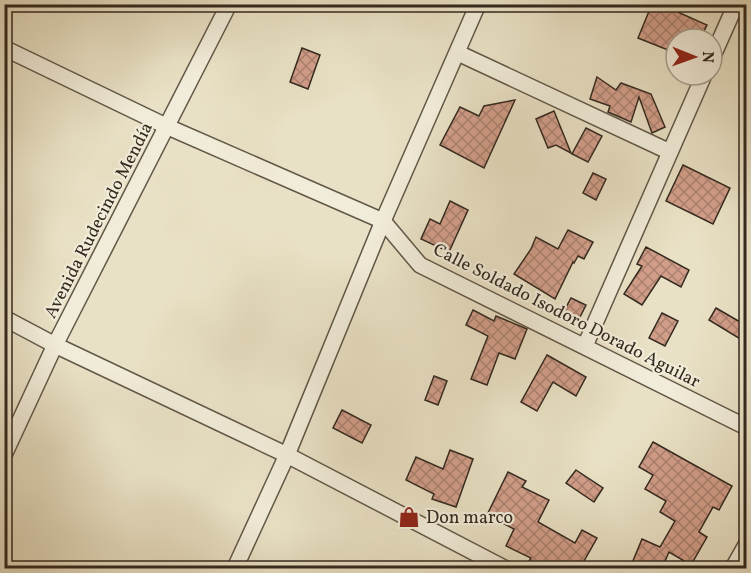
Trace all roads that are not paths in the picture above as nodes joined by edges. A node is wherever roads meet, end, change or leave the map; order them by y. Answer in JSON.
{"nodes":[{"id":1,"x":229,"y":4,"type":"edge"},
{"id":2,"x":478,"y":4,"type":"edge"},
{"id":3,"x":736,"y":4,"type":"edge"},
{"id":4,"x":724,"y":31,"type":"edge"},
{"id":5,"x":4,"y":48,"type":"edge"},
{"id":6,"x":458,"y":53,"type":"junction"},
{"id":7,"x":699,"y":87,"type":"edge"},
{"id":8,"x":168,"y":127,"type":"junction"},
{"id":9,"x":670,"y":152,"type":"junction"},
{"id":10,"x":383,"y":221,"type":"junction"},
{"id":11,"x":4,"y":318,"type":"edge"},
{"id":12,"x":55,"y":345,"type":"junction"},
{"id":13,"x":585,"y":346,"type":"junction"},
{"id":14,"x":747,"y":427,"type":"edge"},
{"id":15,"x":4,"y":455,"type":"edge"},
{"id":16,"x":287,"y":455,"type":"junction"},
{"id":17,"x":747,"y":545,"type":"edge"},
{"id":18,"x":235,"y":568,"type":"edge"},
{"id":19,"x":504,"y":568,"type":"edge"},
{"id":20,"x":733,"y":568,"type":"edge"}],
"edges":[{"from":1,"to":8,"type":"street","name":"Avenida Rudecindo Mendía"},
{"from":2,"to":6,"type":"street"},
{"from":3,"to":4,"type":"street"},
{"from":5,"to":8,"type":"street"},
{"from":6,"to":9,"type":"street"},
{"from":6,"to":10,"type":"street"},
{"from":7,"to":9,"type":"street"},
{"from":8,"to":10,"type":"street"},
{"from":8,"to":12,"type":"street","name":"Avenida Rudecindo Mendía"},
{"from":9,"to":13,"type":"street"},
{"from":10,"to":13,"type":"street","name":"Calle Soldado Isodoro Dorado Aguilar"},
{"from":10,"to":16,"type":"street"},
{"from":11,"to":12,"type":"street"},
{"from":12,"to":15,"type":"street","name":"Avenida Rudecindo Mendía"},
{"from":12,"to":16,"type":"street"},
{"from":13,"to":14,"type":"street","name":"Calle Soldado Isodoro Dorado Aguilar"},
{"from":16,"to":18,"type":"street"},
{"from":16,"to":19,"type":"street"},
{"from":17,"to":20,"type":"street"}]}
